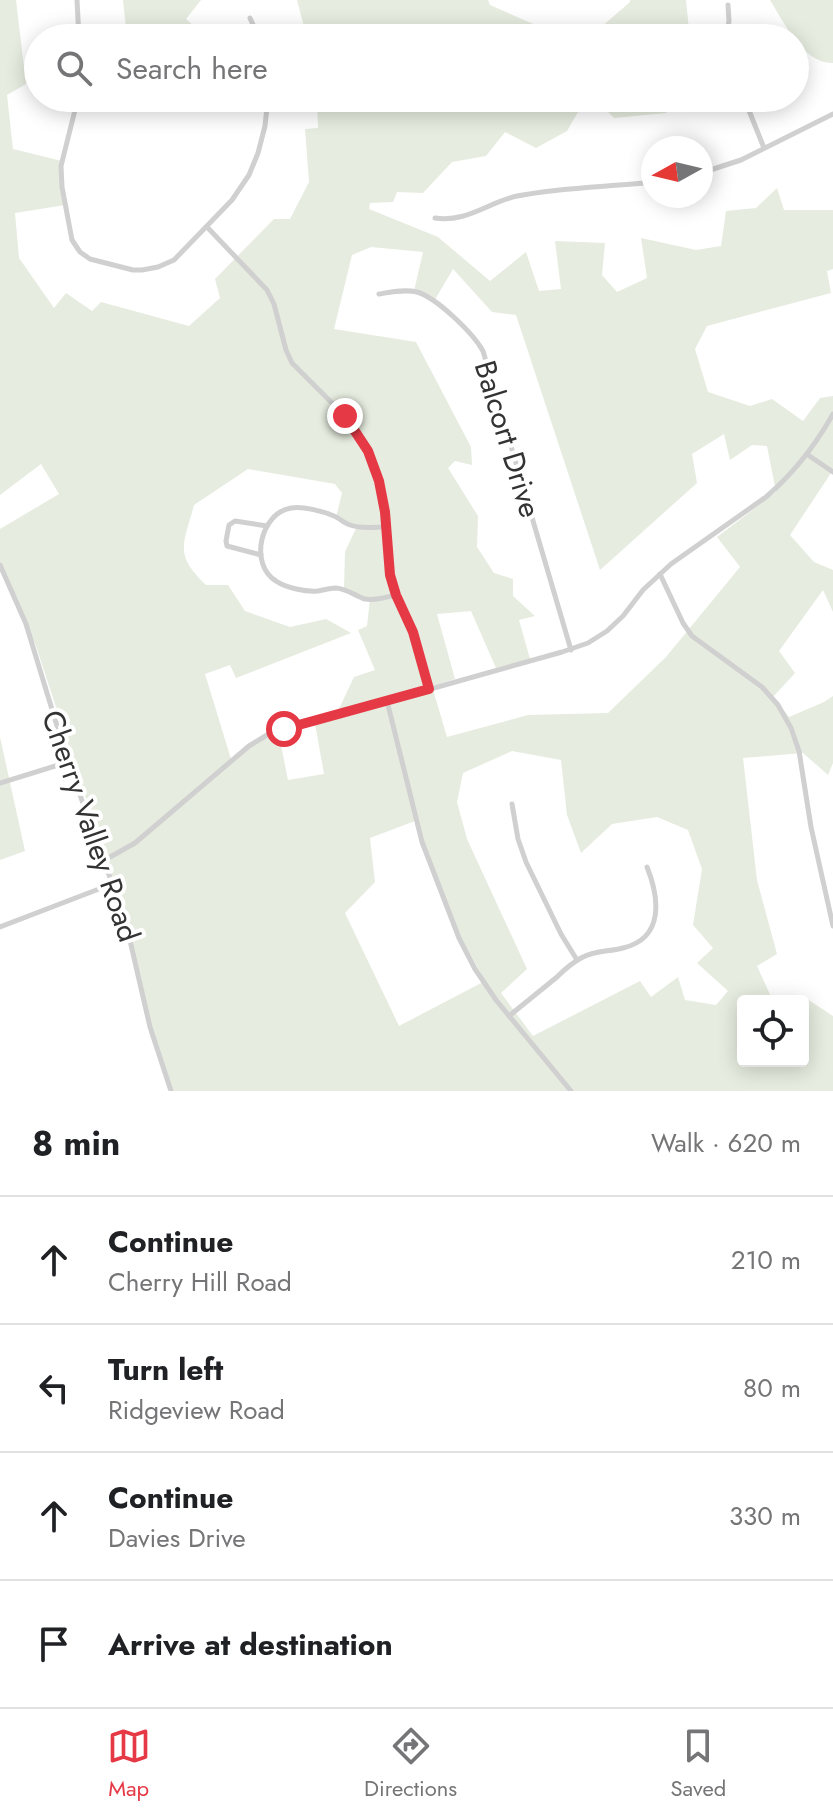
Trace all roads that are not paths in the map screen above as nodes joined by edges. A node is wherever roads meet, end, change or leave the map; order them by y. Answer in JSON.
{"nodes":[{"id":1,"x":77,"y":0,"type":"edge"},
{"id":2,"x":728,"y":5,"type":"dead end"},
{"id":3,"x":250,"y":18,"type":"dead end"},
{"id":4,"x":78,"y":24,"type":"edge"},
{"id":5,"x":253,"y":24,"type":"edge"},
{"id":6,"x":727,"y":24,"type":"edge"},
{"id":7,"x":74,"y":112,"type":"edge"},
{"id":8,"x":266,"y":112,"type":"edge"},
{"id":9,"x":750,"y":112,"type":"edge"},
{"id":10,"x":833,"y":114,"type":"edge"},
{"id":11,"x":764,"y":148,"type":"junction"},
{"id":12,"x":713,"y":169,"type":"edge"},
{"id":13,"x":641,"y":183,"type":"edge"},
{"id":14,"x":435,"y":218,"type":"dead end"},
{"id":15,"x":207,"y":227,"type":"junction"},
{"id":16,"x":379,"y":294,"type":"dead end"},
{"id":17,"x":833,"y":414,"type":"edge"},
{"id":18,"x":808,"y":455,"type":"junction"},
{"id":19,"x":833,"y":472,"type":"edge"},
{"id":20,"x":267,"y":526,"type":"junction"},
{"id":21,"x":386,"y":527,"type":"junction"},
{"id":22,"x":261,"y":555,"type":"junction"},
{"id":23,"x":0,"y":565,"type":"edge"},
{"id":24,"x":660,"y":574,"type":"junction"},
{"id":25,"x":396,"y":595,"type":"junction"},
{"id":26,"x":571,"y":650,"type":"junction"},
{"id":27,"x":429,"y":689,"type":"junction"},
{"id":28,"x":387,"y":701,"type":"junction"},
{"id":29,"x":68,"y":762,"type":"junction"},
{"id":30,"x":0,"y":783,"type":"edge"},
{"id":31,"x":512,"y":804,"type":"dead end"},
{"id":32,"x":103,"y":861,"type":"junction"},
{"id":33,"x":647,"y":867,"type":"dead end"},
{"id":34,"x":112,"y":884,"type":"junction"},
{"id":35,"x":833,"y":926,"type":"edge"},
{"id":36,"x":0,"y":927,"type":"edge"},
{"id":37,"x":577,"y":960,"type":"junction"},
{"id":38,"x":509,"y":1016,"type":"junction"},
{"id":39,"x":171,"y":1091,"type":"edge"},
{"id":40,"x":571,"y":1091,"type":"edge"}],
"edges":[{"from":1,"to":4,"type":"street"},
{"from":2,"to":6,"type":"street"},
{"from":3,"to":5,"type":"street"},
{"from":7,"to":15,"type":"street"},
{"from":8,"to":15,"type":"street"},
{"from":9,"to":11,"type":"street"},
{"from":10,"to":11,"type":"street"},
{"from":11,"to":12,"type":"street"},
{"from":13,"to":14,"type":"street"},
{"from":15,"to":21,"type":"street"},
{"from":16,"to":26,"type":"street","name":"Balcort Drive"},
{"from":17,"to":18,"type":"street"},
{"from":18,"to":19,"type":"street"},
{"from":18,"to":24,"type":"street"},
{"from":20,"to":21,"type":"street"},
{"from":20,"to":22,"type":"street"},
{"from":20,"to":22,"type":"street"},
{"from":21,"to":25,"type":"street"},
{"from":22,"to":25,"type":"street"},
{"from":23,"to":29,"type":"street","name":"Cherry Valley Road"},
{"from":24,"to":26,"type":"street"},
{"from":24,"to":35,"type":"street"},
{"from":25,"to":27,"type":"street"},
{"from":26,"to":27,"type":"street"},
{"from":27,"to":28,"type":"street"},
{"from":28,"to":32,"type":"street"},
{"from":28,"to":38,"type":"street"},
{"from":29,"to":30,"type":"street"},
{"from":29,"to":32,"type":"street","name":"Cherry Valley Road"},
{"from":31,"to":37,"type":"street"},
{"from":32,"to":34,"type":"street","name":"Cherry Valley Road"},
{"from":33,"to":37,"type":"street"},
{"from":34,"to":36,"type":"street"},
{"from":34,"to":39,"type":"street","name":"Cherry Valley Road"},
{"from":37,"to":38,"type":"street"},
{"from":38,"to":40,"type":"street"}]}
